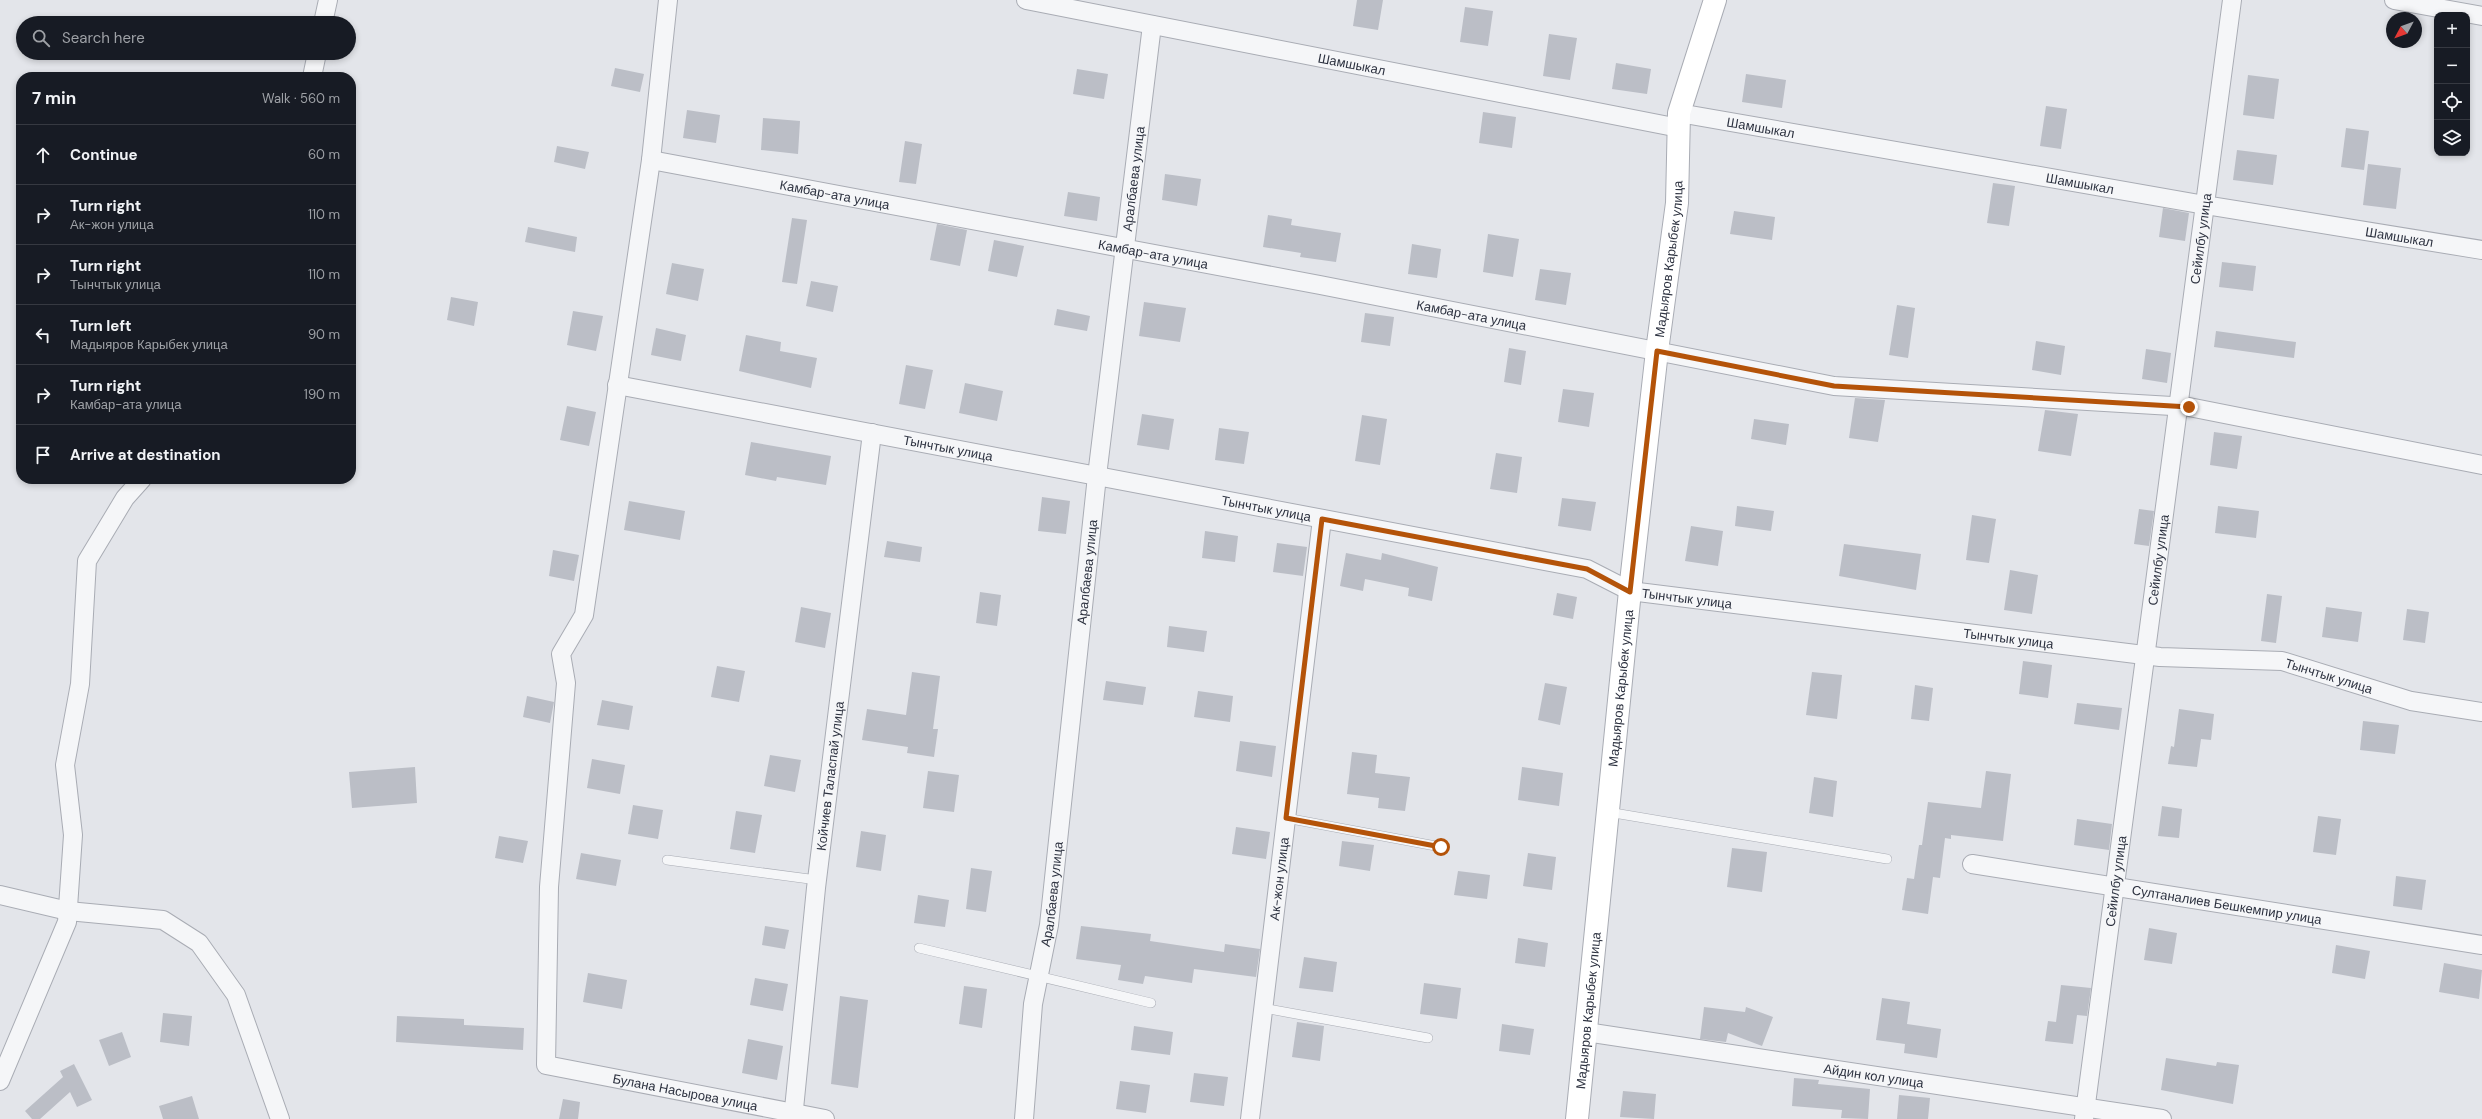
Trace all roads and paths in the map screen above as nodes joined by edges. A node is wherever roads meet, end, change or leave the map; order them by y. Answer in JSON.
{"nodes":[{"id":1,"x":328,"y":0,"type":"edge"},
{"id":2,"x":668,"y":0,"type":"edge"},
{"id":3,"x":1026,"y":0,"type":"edge"},
{"id":4,"x":1715,"y":0,"type":"edge"},
{"id":5,"x":2232,"y":0,"type":"edge"},
{"id":6,"x":2394,"y":0,"type":"edge"},
{"id":7,"x":325,"y":16,"type":"edge"},
{"id":8,"x":2482,"y":16,"type":"edge"},
{"id":9,"x":1152,"y":25,"type":"junction"},
{"id":10,"x":316,"y":60,"type":"edge"},
{"id":11,"x":313,"y":72,"type":"edge"},
{"id":12,"x":1679,"y":120,"type":"junction"},
{"id":13,"x":651,"y":160,"type":"junction"},
{"id":14,"x":2205,"y":205,"type":"junction"},
{"id":15,"x":1124,"y":248,"type":"junction"},
{"id":16,"x":2482,"y":250,"type":"edge"},
{"id":17,"x":1657,"y":351,"type":"junction"},
{"id":18,"x":617,"y":385,"type":"junction"},
{"id":19,"x":2178,"y":406,"type":"junction"},
{"id":20,"x":872,"y":433,"type":"junction"},
{"id":21,"x":2482,"y":465,"type":"edge"},
{"id":22,"x":1097,"y":476,"type":"junction"},
{"id":23,"x":138,"y":484,"type":"edge"},
{"id":24,"x":1322,"y":519,"type":"junction"},
{"id":25,"x":1630,"y":592,"type":"junction"},
{"id":26,"x":2145,"y":655,"type":"junction"},
{"id":27,"x":2482,"y":712,"type":"edge"},
{"id":28,"x":1608,"y":812,"type":"junction"},
{"id":29,"x":1286,"y":818,"type":"junction"},
{"id":30,"x":1441,"y":847,"type":"dead end"},
{"id":31,"x":1887,"y":859,"type":"dead end"},
{"id":32,"x":667,"y":860,"type":"dead end"},
{"id":33,"x":1972,"y":864,"type":"dead end"},
{"id":34,"x":817,"y":880,"type":"junction"},
{"id":35,"x":2114,"y":886,"type":"junction"},
{"id":36,"x":0,"y":895,"type":"edge"},
{"id":37,"x":68,"y":911,"type":"junction"},
{"id":38,"x":2482,"y":945,"type":"edge"},
{"id":39,"x":919,"y":948,"type":"dead end"},
{"id":40,"x":1039,"y":978,"type":"junction"},
{"id":41,"x":1151,"y":1003,"type":"dead end"},
{"id":42,"x":1263,"y":1008,"type":"junction"},
{"id":43,"x":1586,"y":1032,"type":"junction"},
{"id":44,"x":1428,"y":1038,"type":"dead end"},
{"id":45,"x":0,"y":1082,"type":"edge"},
{"id":46,"x":2084,"y":1113,"type":"edge"},
{"id":47,"x":793,"y":1116,"type":"edge"},
{"id":48,"x":280,"y":1119,"type":"edge"},
{"id":49,"x":825,"y":1119,"type":"edge"},
{"id":50,"x":1024,"y":1119,"type":"edge"},
{"id":51,"x":1250,"y":1119,"type":"edge"},
{"id":52,"x":1577,"y":1119,"type":"edge"},
{"id":53,"x":2162,"y":1119,"type":"edge"}],
"edges":[{"from":1,"to":7,"type":"street"},
{"from":2,"to":13,"type":"street"},
{"from":3,"to":9,"type":"street","name":"Шамшыкал"},
{"from":4,"to":12,"type":"street","name":"Мадыяров Карыбек улица"},
{"from":5,"to":14,"type":"street","name":"Сейилбу улица"},
{"from":6,"to":8,"type":"street"},
{"from":9,"to":12,"type":"street","name":"Шамшыкал"},
{"from":9,"to":15,"type":"street","name":"Аралбаева улица"},
{"from":10,"to":11,"type":"street"},
{"from":12,"to":14,"type":"street","name":"Шамшыкал"},
{"from":12,"to":17,"type":"street","name":"Мадыяров Карыбек улица"},
{"from":13,"to":15,"type":"street","name":"Камбар-ата улица"},
{"from":13,"to":18,"type":"street"},
{"from":14,"to":16,"type":"street","name":"Шамшыкал"},
{"from":14,"to":19,"type":"street","name":"Сейилбу улица"},
{"from":15,"to":17,"type":"street","name":"Камбар-ата улица"},
{"from":15,"to":22,"type":"street","name":"Аралбаева улица"},
{"from":17,"to":19,"type":"street","name":"Камбар-ата улица"},
{"from":17,"to":25,"type":"street","name":"Мадыяров Карыбек улица"},
{"from":18,"to":20,"type":"street","name":"Тынчтык улица"},
{"from":18,"to":47,"type":"street","name":"Булана Насырова улица"},
{"from":19,"to":21,"type":"street","name":"Камбар-ата улица"},
{"from":19,"to":26,"type":"street","name":"Сейилбу улица"},
{"from":20,"to":22,"type":"street","name":"Тынчтык улица"},
{"from":20,"to":34,"type":"street","name":"Койчиев Таласпай улица"},
{"from":22,"to":24,"type":"street","name":"Тынчтык улица"},
{"from":22,"to":40,"type":"street","name":"Аралбаева улица"},
{"from":23,"to":37,"type":"street"},
{"from":24,"to":25,"type":"street","name":"Тынчтык улица"},
{"from":24,"to":29,"type":"street","name":"Ак-жон улица"},
{"from":25,"to":26,"type":"street","name":"Тынчтык улица"},
{"from":25,"to":28,"type":"street","name":"Мадыяров Карыбек улица"},
{"from":26,"to":27,"type":"street","name":"Тынчтык улица"},
{"from":26,"to":35,"type":"street","name":"Сейилбу улица"},
{"from":28,"to":31,"type":"lane"},
{"from":28,"to":43,"type":"street","name":"Мадыяров Карыбек улица"},
{"from":29,"to":30,"type":"lane"},
{"from":29,"to":42,"type":"street","name":"Ак-жон улица"},
{"from":32,"to":34,"type":"lane"},
{"from":33,"to":35,"type":"street","name":"Султаналиев Бешкемпир улица"},
{"from":34,"to":47,"type":"street","name":"Койчиев Таласпай улица"},
{"from":35,"to":38,"type":"street","name":"Султаналиев Бешкемпир улица"},
{"from":35,"to":46,"type":"street","name":"Сейилбу улица"},
{"from":36,"to":37,"type":"street"},
{"from":37,"to":45,"type":"street"},
{"from":37,"to":48,"type":"street"},
{"from":39,"to":40,"type":"lane"},
{"from":40,"to":41,"type":"lane"},
{"from":40,"to":50,"type":"street","name":"Аралбаева улица"},
{"from":42,"to":44,"type":"lane"},
{"from":42,"to":51,"type":"street","name":"Ак-жон улица"},
{"from":43,"to":46,"type":"street","name":"Айдин кол улица"},
{"from":43,"to":52,"type":"street","name":"Мадыяров Карыбек улица"},
{"from":46,"to":53,"type":"street","name":"Айдин кол улица"},
{"from":47,"to":49,"type":"street","name":"Булана Насырова улица"}]}
